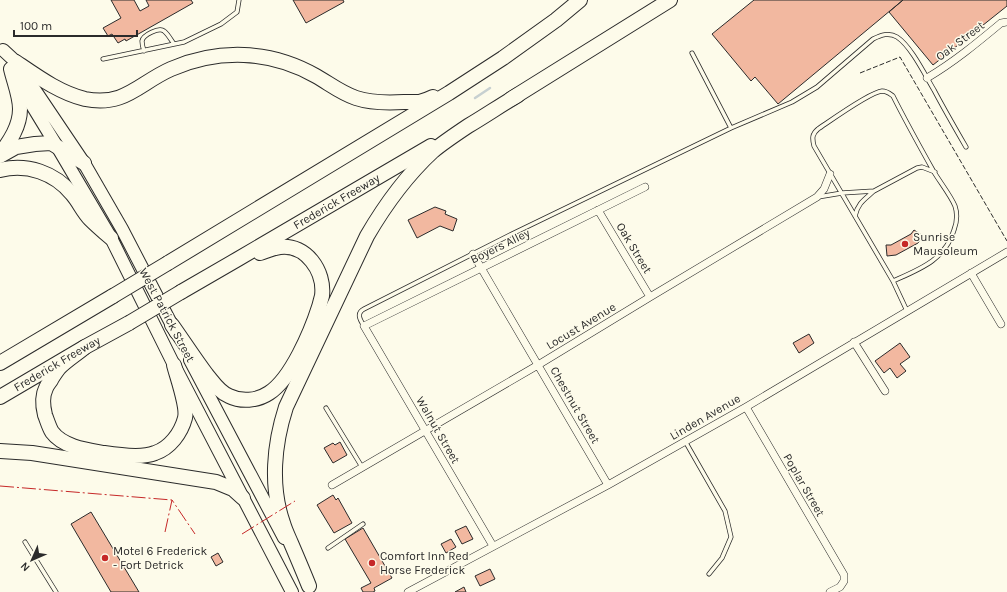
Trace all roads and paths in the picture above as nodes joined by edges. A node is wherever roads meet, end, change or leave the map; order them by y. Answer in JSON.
{"nodes":[{"id":1,"x":239,"y":0,"type":"edge"},
{"id":2,"x":580,"y":0,"type":"edge"},
{"id":3,"x":670,"y":0,"type":"edge"},
{"id":4,"x":1007,"y":22,"type":"edge"},
{"id":5,"x":174,"y":44,"type":"junction"},
{"id":6,"x":2,"y":47,"type":"edge"},
{"id":7,"x":144,"y":51,"type":"junction"},
{"id":8,"x":692,"y":53,"type":"dead end"},
{"id":9,"x":103,"y":59,"type":"dead end"},
{"id":10,"x":13,"y":66,"type":"junction"},
{"id":11,"x":927,"y":78,"type":"junction"},
{"id":12,"x":449,"y":92,"type":"junction"},
{"id":13,"x":518,"y":95,"type":"junction"},
{"id":14,"x":731,"y":128,"type":"junction"},
{"id":15,"x":966,"y":147,"type":"dead end"},
{"id":16,"x":58,"y":148,"type":"junction"},
{"id":17,"x":0,"y":155,"type":"edge"},
{"id":18,"x":84,"y":163,"type":"junction"},
{"id":19,"x":0,"y":170,"type":"edge"},
{"id":20,"x":935,"y":172,"type":"junction"},
{"id":21,"x":830,"y":174,"type":"junction"},
{"id":22,"x":645,"y":186,"type":"dead end"},
{"id":23,"x":874,"y":191,"type":"junction"},
{"id":24,"x":842,"y":193,"type":"junction"},
{"id":25,"x":817,"y":197,"type":"junction"},
{"id":26,"x":598,"y":210,"type":"junction"},
{"id":27,"x":855,"y":216,"type":"junction"},
{"id":28,"x":111,"y":238,"type":"junction"},
{"id":29,"x":1007,"y":252,"type":"edge"},
{"id":30,"x":474,"y":254,"type":"junction"},
{"id":31,"x":238,"y":259,"type":"junction"},
{"id":32,"x":481,"y":268,"type":"junction"},
{"id":33,"x":972,"y":273,"type":"junction"},
{"id":34,"x":893,"y":282,"type":"junction"},
{"id":35,"x":650,"y":297,"type":"junction"},
{"id":36,"x":907,"y":311,"type":"junction"},
{"id":37,"x":1001,"y":324,"type":"dead end"},
{"id":38,"x":64,"y":325,"type":"junction"},
{"id":39,"x":172,"y":325,"type":"junction"},
{"id":40,"x":364,"y":326,"type":"junction"},
{"id":41,"x":854,"y":342,"type":"junction"},
{"id":42,"x":85,"y":347,"type":"junction"},
{"id":43,"x":0,"y":353,"type":"edge"},
{"id":44,"x":0,"y":363,"type":"edge"},
{"id":45,"x":174,"y":365,"type":"junction"},
{"id":46,"x":538,"y":365,"type":"junction"},
{"id":47,"x":885,"y":391,"type":"dead end"},
{"id":48,"x":0,"y":397,"type":"edge"},
{"id":49,"x":746,"y":407,"type":"junction"},
{"id":50,"x":326,"y":408,"type":"dead end"},
{"id":51,"x":426,"y":431,"type":"junction"},
{"id":52,"x":685,"y":441,"type":"junction"},
{"id":53,"x":0,"y":451,"type":"edge"},
{"id":54,"x":363,"y":468,"type":"junction"},
{"id":55,"x":332,"y":485,"type":"dead end"},
{"id":56,"x":608,"y":485,"type":"junction"},
{"id":57,"x":243,"y":498,"type":"junction"},
{"id":58,"x":363,"y":524,"type":"dead end"},
{"id":59,"x":25,"y":542,"type":"dead end"},
{"id":60,"x":493,"y":546,"type":"junction"},
{"id":61,"x":328,"y":548,"type":"dead end"},
{"id":62,"x":709,"y":574,"type":"dead end"},
{"id":63,"x":311,"y":589,"type":"edge"},
{"id":64,"x":56,"y":592,"type":"edge"},
{"id":65,"x":292,"y":592,"type":"edge"},
{"id":66,"x":408,"y":592,"type":"edge"},
{"id":67,"x":830,"y":592,"type":"edge"}],
"edges":[{"from":1,"to":5,"type":"lane"},
{"from":2,"to":12,"type":"highway"},
{"from":3,"to":13,"type":"highway","name":"Frederick Freeway"},
{"from":4,"to":11,"type":"street","name":"Oak Street"},
{"from":5,"to":7,"type":"lane"},
{"from":5,"to":7,"type":"lane"},
{"from":6,"to":10,"type":"main road","name":"West Patrick Street"},
{"from":7,"to":9,"type":"lane"},
{"from":8,"to":14,"type":"lane"},
{"from":10,"to":12,"type":"highway"},
{"from":10,"to":16,"type":"main road","name":"West Patrick Street"},
{"from":10,"to":17,"type":"highway"},
{"from":10,"to":18,"type":"main road","name":"West Patrick Street"},
{"from":11,"to":14,"type":"lane"},
{"from":11,"to":15,"type":"lane"},
{"from":12,"to":38,"type":"highway","bridge":true},
{"from":13,"to":31,"type":"highway","name":"Frederick Freeway"},
{"from":13,"to":63,"type":"highway"},
{"from":14,"to":30,"type":"lane"},
{"from":16,"to":17,"type":"highway"},
{"from":16,"to":18,"type":"highway"},
{"from":16,"to":28,"type":"main road","name":"West Patrick Street"},
{"from":18,"to":39,"type":"main road","name":"West Patrick Street"},
{"from":19,"to":28,"type":"highway"},
{"from":20,"to":21,"type":"lane"},
{"from":20,"to":23,"type":"lane"},
{"from":20,"to":34,"type":"lane"},
{"from":21,"to":24,"type":"lane"},
{"from":21,"to":25,"type":"street","name":"Locust Avenue"},
{"from":22,"to":26,"type":"street","name":"Boyers Alley"},
{"from":23,"to":24,"type":"lane"},
{"from":23,"to":27,"type":"lane"},
{"from":24,"to":25,"type":"lane"},
{"from":24,"to":27,"type":"lane"},
{"from":25,"to":35,"type":"street","name":"Locust Avenue"},
{"from":26,"to":32,"type":"street","name":"Boyers Alley"},
{"from":26,"to":35,"type":"street","name":"Oak Street"},
{"from":27,"to":34,"type":"lane"},
{"from":28,"to":45,"type":"main road","name":"West Patrick Street"},
{"from":29,"to":33,"type":"street","name":"Linden Avenue"},
{"from":30,"to":32,"type":"street","name":"Chestnut Street"},
{"from":30,"to":40,"type":"lane"},
{"from":31,"to":39,"type":"highway"},
{"from":31,"to":42,"type":"highway","name":"Frederick Freeway","bridge":true},
{"from":32,"to":40,"type":"street","name":"Boyers Alley"},
{"from":32,"to":46,"type":"street","name":"Chestnut Street"},
{"from":33,"to":36,"type":"street","name":"Linden Avenue"},
{"from":33,"to":37,"type":"street"},
{"from":34,"to":36,"type":"lane"},
{"from":35,"to":46,"type":"street","name":"Locust Avenue"},
{"from":36,"to":41,"type":"street","name":"Linden Avenue"},
{"from":38,"to":43,"type":"highway"},
{"from":38,"to":44,"type":"highway"},
{"from":39,"to":63,"type":"main road","name":"West Patrick Street"},
{"from":40,"to":51,"type":"street","name":"Walnut Street"},
{"from":41,"to":47,"type":"street"},
{"from":41,"to":49,"type":"street","name":"Linden Avenue"},
{"from":42,"to":45,"type":"highway"},
{"from":42,"to":48,"type":"highway","name":"Frederick Freeway"},
{"from":45,"to":57,"type":"main road","name":"West Patrick Street"},
{"from":46,"to":51,"type":"street","name":"Locust Avenue"},
{"from":46,"to":56,"type":"street","name":"Chestnut Street"},
{"from":49,"to":52,"type":"street","name":"Linden Avenue"},
{"from":49,"to":67,"type":"street","name":"Poplar Street"},
{"from":50,"to":54,"type":"lane"},
{"from":51,"to":54,"type":"street","name":"Locust Avenue"},
{"from":51,"to":60,"type":"street","name":"Walnut Street"},
{"from":52,"to":56,"type":"street","name":"Linden Avenue"},
{"from":52,"to":62,"type":"lane"},
{"from":53,"to":57,"type":"highway"},
{"from":54,"to":55,"type":"street","name":"Locust Avenue"},
{"from":56,"to":60,"type":"street","name":"Linden Avenue"},
{"from":57,"to":65,"type":"main road","name":"West Patrick Street"},
{"from":58,"to":61,"type":"lane"},
{"from":59,"to":64,"type":"lane"},
{"from":60,"to":66,"type":"street","name":"Linden Avenue"}]}
